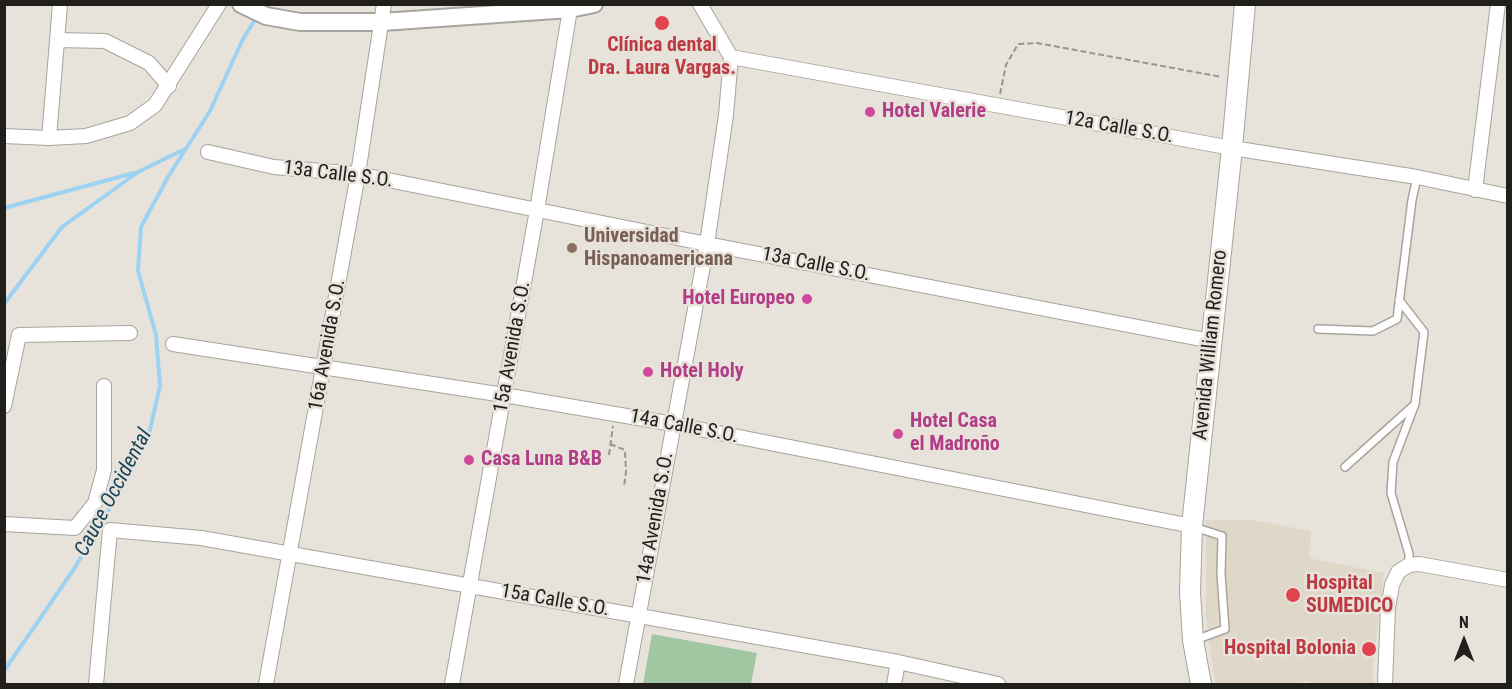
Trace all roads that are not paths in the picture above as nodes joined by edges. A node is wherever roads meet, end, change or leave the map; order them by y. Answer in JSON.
{"nodes":[{"id":1,"x":60,"y":4,"type":"edge"},
{"id":2,"x":219,"y":4,"type":"edge"},
{"id":3,"x":384,"y":4,"type":"edge"},
{"id":4,"x":594,"y":4,"type":"edge"},
{"id":5,"x":700,"y":4,"type":"edge"},
{"id":6,"x":1245,"y":4,"type":"edge"},
{"id":7,"x":1498,"y":4,"type":"edge"},
{"id":8,"x":242,"y":5,"type":"edge"},
{"id":9,"x":570,"y":9,"type":"junction"},
{"id":10,"x":382,"y":22,"type":"junction"},
{"id":11,"x":58,"y":40,"type":"junction"},
{"id":12,"x":731,"y":57,"type":"junction"},
{"id":13,"x":169,"y":86,"type":"junction"},
{"id":14,"x":4,"y":136,"type":"edge"},
{"id":15,"x":49,"y":138,"type":"junction"},
{"id":16,"x":1232,"y":148,"type":"junction"},
{"id":17,"x":208,"y":152,"type":"dead end"},
{"id":18,"x":358,"y":174,"type":"junction"},
{"id":19,"x":1417,"y":177,"type":"junction"},
{"id":20,"x":1475,"y":190,"type":"junction"},
{"id":21,"x":1508,"y":196,"type":"edge"},
{"id":22,"x":537,"y":210,"type":"junction"},
{"id":23,"x":707,"y":244,"type":"junction"},
{"id":24,"x":1399,"y":300,"type":"junction"},
{"id":25,"x":1318,"y":329,"type":"dead end"},
{"id":26,"x":130,"y":333,"type":"dead end"},
{"id":27,"x":1211,"y":342,"type":"junction"},
{"id":28,"x":173,"y":345,"type":"dead end"},
{"id":29,"x":324,"y":367,"type":"junction"},
{"id":30,"x":105,"y":386,"type":"dead end"},
{"id":31,"x":504,"y":396,"type":"junction"},
{"id":32,"x":1415,"y":404,"type":"junction"},
{"id":33,"x":4,"y":406,"type":"edge"},
{"id":34,"x":673,"y":424,"type":"junction"},
{"id":35,"x":1345,"y":468,"type":"dead end"},
{"id":36,"x":4,"y":524,"type":"edge"},
{"id":37,"x":1192,"y":526,"type":"junction"},
{"id":38,"x":290,"y":554,"type":"junction"},
{"id":39,"x":1409,"y":565,"type":"junction"},
{"id":40,"x":1508,"y":580,"type":"edge"},
{"id":41,"x":470,"y":586,"type":"junction"},
{"id":42,"x":638,"y":615,"type":"junction"},
{"id":43,"x":1193,"y":640,"type":"junction"},
{"id":44,"x":898,"y":662,"type":"junction"},
{"id":45,"x":96,"y":684,"type":"edge"},
{"id":46,"x":266,"y":684,"type":"edge"},
{"id":47,"x":452,"y":684,"type":"edge"},
{"id":48,"x":626,"y":684,"type":"edge"},
{"id":49,"x":894,"y":684,"type":"edge"},
{"id":50,"x":998,"y":684,"type":"edge"},
{"id":51,"x":1201,"y":684,"type":"edge"},
{"id":52,"x":1385,"y":684,"type":"edge"}],
"edges":[{"from":1,"to":11,"type":"street"},
{"from":2,"to":13,"type":"street"},
{"from":3,"to":10,"type":"street","name":"16a Avenida S.O."},
{"from":4,"to":9,"type":"street"},
{"from":5,"to":12,"type":"street"},
{"from":6,"to":16,"type":"main road","name":"Avenida William Romero"},
{"from":7,"to":20,"type":"street"},
{"from":8,"to":10,"type":"street"},
{"from":9,"to":10,"type":"street"},
{"from":9,"to":22,"type":"street","name":"15a Avenida S.O."},
{"from":10,"to":18,"type":"street","name":"16a Avenida S.O."},
{"from":11,"to":13,"type":"street"},
{"from":11,"to":15,"type":"street"},
{"from":12,"to":16,"type":"street","name":"12a Calle S.O."},
{"from":12,"to":23,"type":"street","name":"14a Avenida S.O."},
{"from":13,"to":15,"type":"street"},
{"from":14,"to":15,"type":"street"},
{"from":16,"to":19,"type":"street","name":"12a Calle S.O."},
{"from":16,"to":27,"type":"main road","name":"Avenida William Romero"},
{"from":17,"to":18,"type":"street","name":"13a Calle S.O."},
{"from":18,"to":22,"type":"street","name":"13a Calle S.O."},
{"from":18,"to":29,"type":"street","name":"16a Avenida S.O."},
{"from":19,"to":20,"type":"street","name":"12a Calle S.O."},
{"from":19,"to":24,"type":"lane"},
{"from":20,"to":21,"type":"street","name":"12a Calle S.O."},
{"from":22,"to":23,"type":"street","name":"13a Calle S.O."},
{"from":22,"to":31,"type":"street","name":"15a Avenida S.O."},
{"from":23,"to":27,"type":"street","name":"13a Calle S.O."},
{"from":23,"to":34,"type":"street","name":"14a Avenida S.O."},
{"from":24,"to":25,"type":"lane"},
{"from":24,"to":32,"type":"lane"},
{"from":26,"to":33,"type":"street"},
{"from":27,"to":37,"type":"main road","name":"Avenida William Romero"},
{"from":28,"to":29,"type":"street","name":"14a Calle S.O."},
{"from":29,"to":31,"type":"street","name":"14a Calle S.O."},
{"from":29,"to":38,"type":"street","name":"16a Avenida S.O."},
{"from":30,"to":36,"type":"street"},
{"from":31,"to":34,"type":"street","name":"14a Calle S.O."},
{"from":31,"to":41,"type":"street","name":"15a Avenida S.O."},
{"from":32,"to":35,"type":"lane"},
{"from":32,"to":39,"type":"lane"},
{"from":34,"to":37,"type":"street","name":"14a Calle S.O."},
{"from":34,"to":42,"type":"street","name":"14a Avenida S.O."},
{"from":37,"to":43,"type":"main road","name":"Avenida William Romero"},
{"from":37,"to":43,"type":"lane"},
{"from":38,"to":41,"type":"street","name":"15a Calle S.O."},
{"from":38,"to":45,"type":"street","name":"15a Calle S.O."},
{"from":38,"to":46,"type":"street","name":"16a Avenida S.O."},
{"from":39,"to":40,"type":"street"},
{"from":39,"to":52,"type":"street"},
{"from":41,"to":42,"type":"street","name":"15a Calle S.O."},
{"from":41,"to":47,"type":"street","name":"15a Avenida S.O."},
{"from":42,"to":44,"type":"street","name":"15a Calle S.O."},
{"from":42,"to":48,"type":"street","name":"14a Avenida S.O."},
{"from":43,"to":51,"type":"main road","name":"Avenida William Romero"},
{"from":44,"to":49,"type":"street"},
{"from":44,"to":50,"type":"street","name":"15a Calle S.O."}]}
